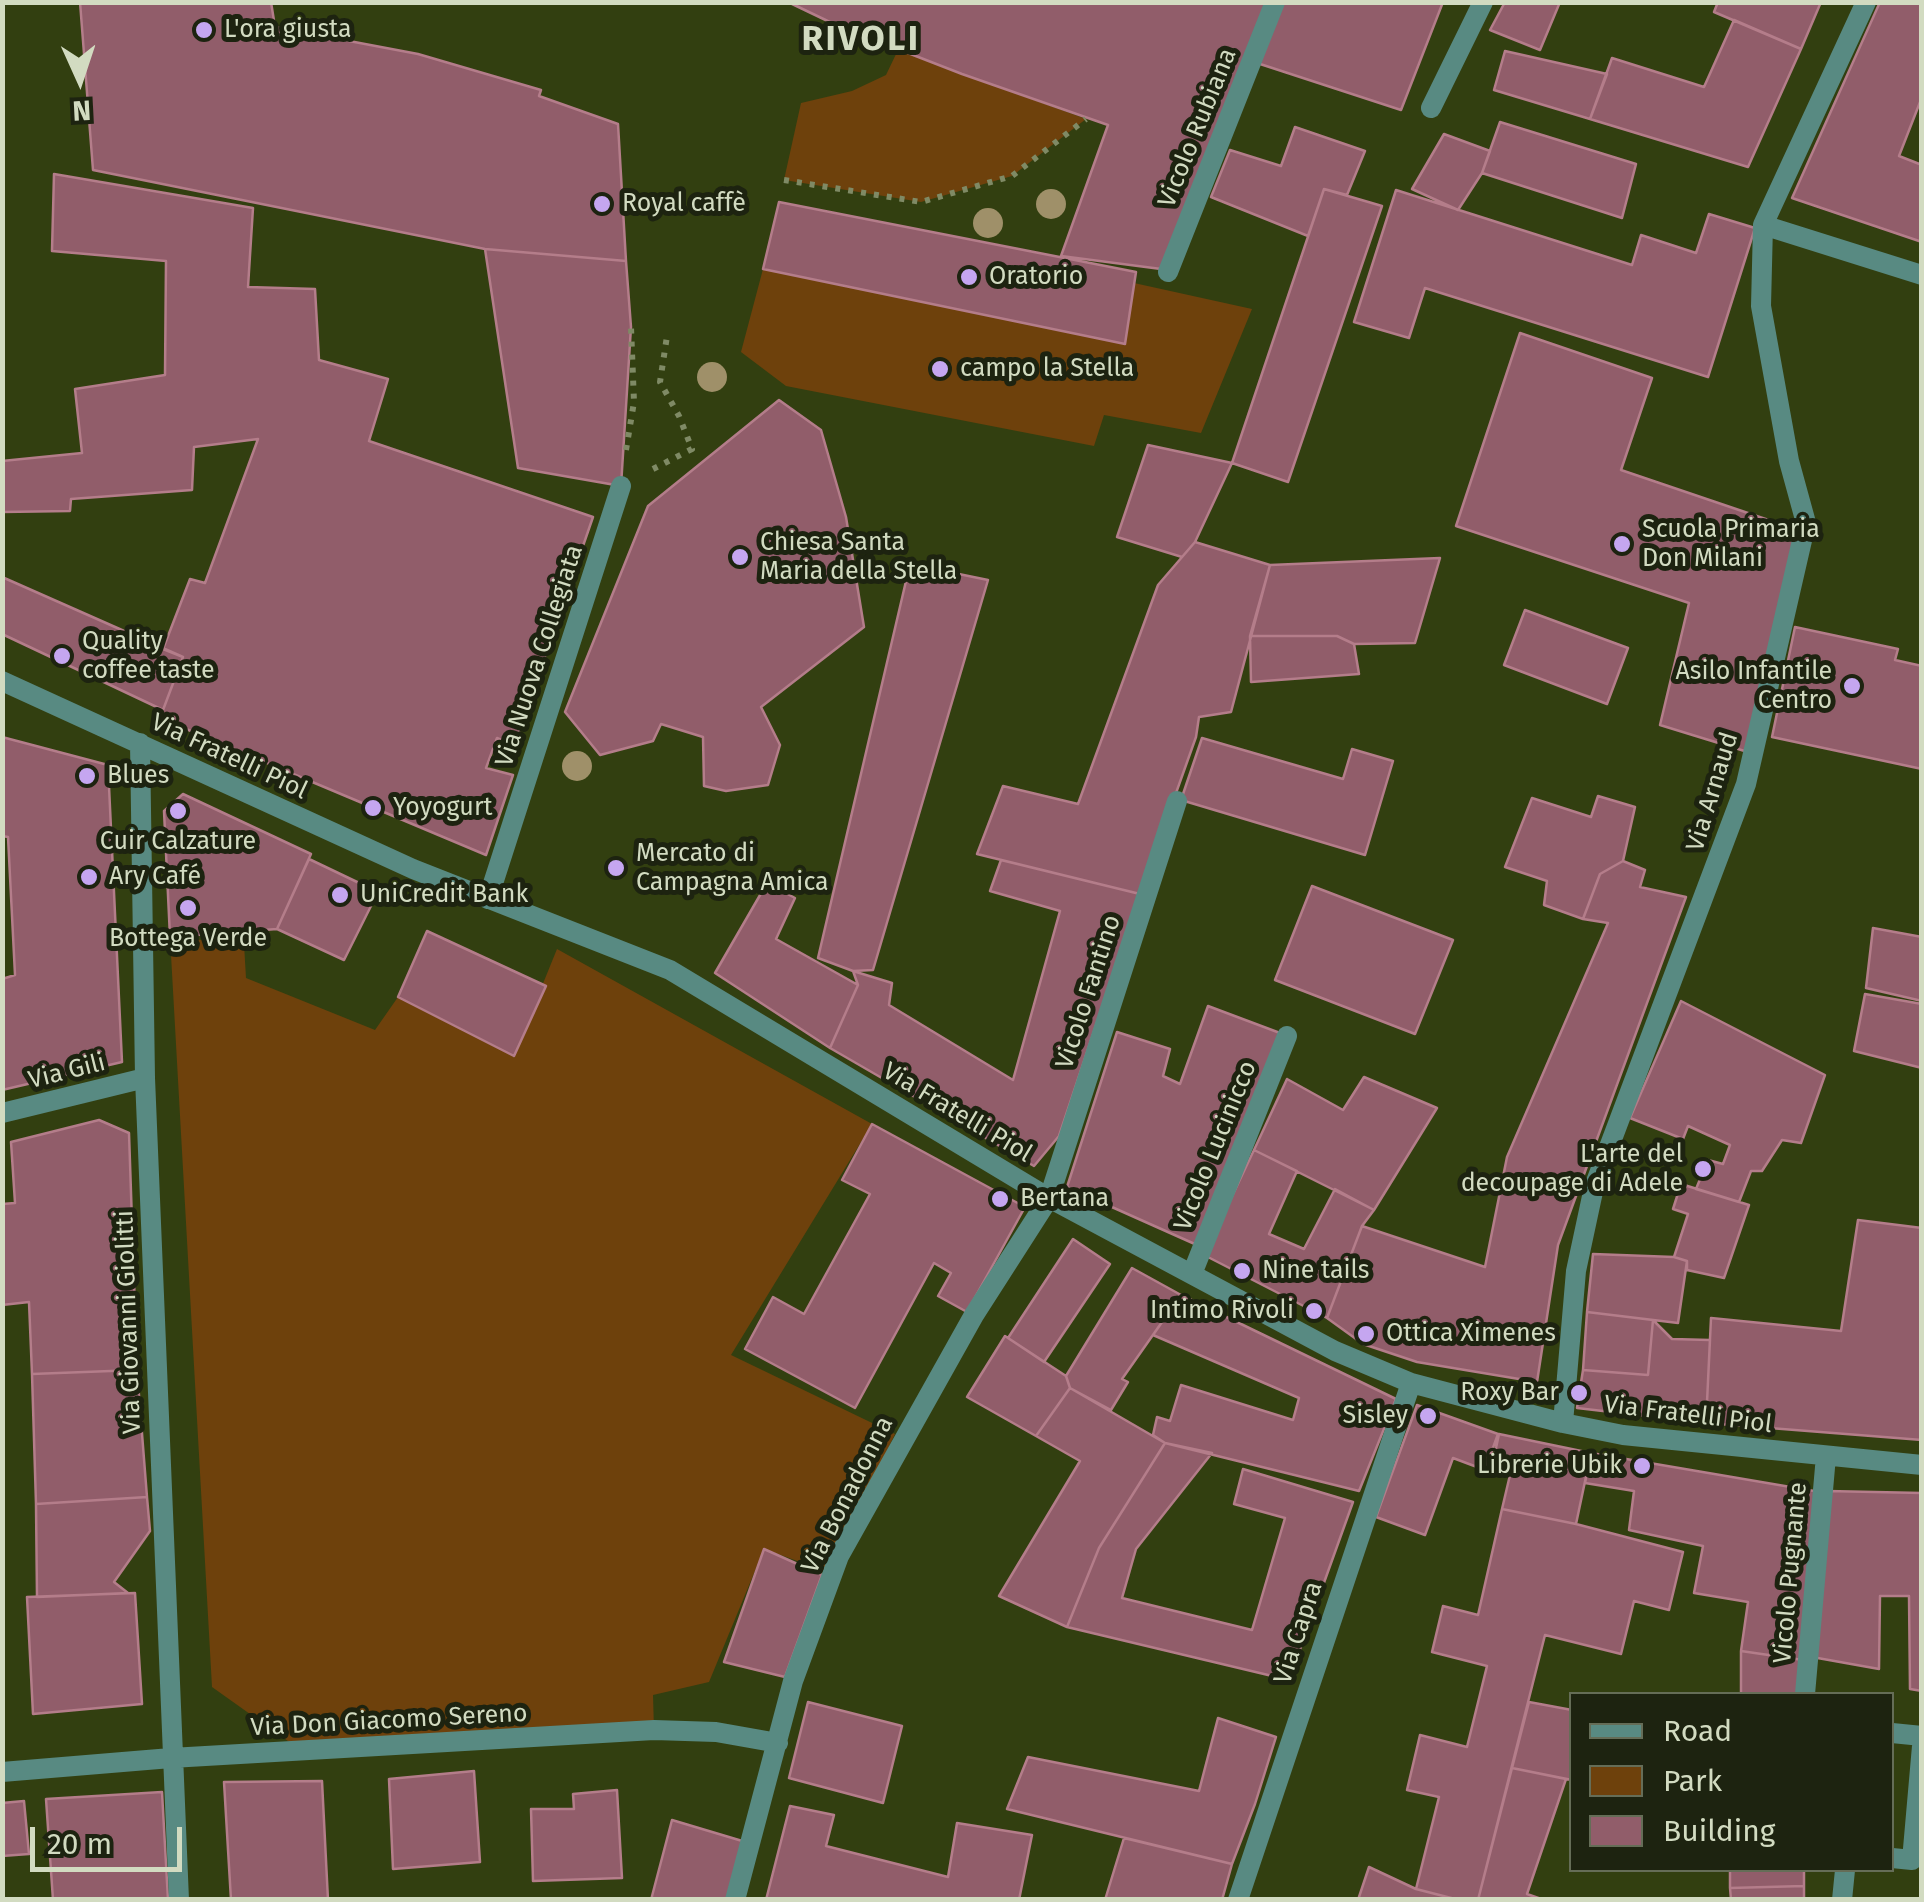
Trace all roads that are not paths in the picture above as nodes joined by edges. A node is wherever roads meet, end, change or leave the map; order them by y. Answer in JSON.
{"nodes":[{"id":1,"x":1275,"y":2,"type":"edge"},
{"id":2,"x":1483,"y":2,"type":"edge"},
{"id":3,"x":1866,"y":2,"type":"edge"},
{"id":4,"x":1431,"y":108,"type":"dead end"},
{"id":5,"x":1763,"y":224,"type":"junction"},
{"id":6,"x":1168,"y":272,"type":"dead end"},
{"id":7,"x":1922,"y":275,"type":"edge"},
{"id":8,"x":621,"y":486,"type":"road end"},
{"id":9,"x":2,"y":680,"type":"edge"},
{"id":10,"x":140,"y":742,"type":"junction"},
{"id":11,"x":1177,"y":801,"type":"dead end"},
{"id":12,"x":488,"y":899,"type":"junction"},
{"id":13,"x":1287,"y":1036,"type":"dead end"},
{"id":14,"x":145,"y":1078,"type":"junction"},
{"id":15,"x":2,"y":1114,"type":"edge"},
{"id":16,"x":1049,"y":1198,"type":"junction"},
{"id":17,"x":1192,"y":1274,"type":"junction"},
{"id":18,"x":1411,"y":1383,"type":"junction"},
{"id":19,"x":1563,"y":1423,"type":"junction"},
{"id":20,"x":1826,"y":1456,"type":"junction"},
{"id":21,"x":1922,"y":1465,"type":"edge"},
{"id":22,"x":1805,"y":1692,"type":"edge"},
{"id":23,"x":1894,"y":1733,"type":"edge"},
{"id":24,"x":1922,"y":1736,"type":"edge"},
{"id":25,"x":778,"y":1744,"type":"junction"},
{"id":26,"x":1922,"y":1746,"type":"edge"},
{"id":27,"x":170,"y":1758,"type":"junction"},
{"id":28,"x":2,"y":1772,"type":"edge"},
{"id":29,"x":1894,"y":1858,"type":"edge"},
{"id":30,"x":1845,"y":1872,"type":"edge"},
{"id":31,"x":1239,"y":1894,"type":"edge"},
{"id":32,"x":178,"y":1900,"type":"edge"},
{"id":33,"x":735,"y":1900,"type":"edge"},
{"id":34,"x":1842,"y":1900,"type":"edge"}],
"edges":[{"from":1,"to":6,"type":"street","name":"Vicolo Rubiana"},
{"from":2,"to":4,"type":"street"},
{"from":3,"to":5,"type":"street","name":"Via Arnaud"},
{"from":5,"to":7,"type":"street"},
{"from":5,"to":19,"type":"street","name":"Via Arnaud"},
{"from":8,"to":12,"type":"street","name":"Via Nuova Collegiata"},
{"from":9,"to":10,"type":"street","name":"Via Fratelli Piol"},
{"from":10,"to":12,"type":"street","name":"Via Fratelli Piol"},
{"from":10,"to":14,"type":"street","name":"Via Giovanni Giolitti"},
{"from":11,"to":16,"type":"street","name":"Vicolo Fantino"},
{"from":12,"to":16,"type":"street","name":"Via Fratelli Piol"},
{"from":13,"to":17,"type":"street","name":"Vicolo Lucinicco"},
{"from":14,"to":15,"type":"street","name":"Via Gili"},
{"from":14,"to":27,"type":"street","name":"Via Giovanni Giolitti"},
{"from":16,"to":17,"type":"street","name":"Via Fratelli Piol"},
{"from":16,"to":25,"type":"street","name":"Via Bonadonna"},
{"from":17,"to":18,"type":"street","name":"Via Fratelli Piol"},
{"from":18,"to":19,"type":"street","name":"Via Fratelli Piol"},
{"from":18,"to":31,"type":"street","name":"Via Capra"},
{"from":19,"to":20,"type":"street","name":"Via Fratelli Piol"},
{"from":20,"to":21,"type":"street","name":"Via Fratelli Piol"},
{"from":20,"to":22,"type":"street","name":"Vicolo Pugnante"},
{"from":23,"to":24,"type":"street"},
{"from":25,"to":27,"type":"street","name":"Via Don Giacomo Sereno"},
{"from":25,"to":33,"type":"street","name":"Via Bonadonna"},
{"from":26,"to":29,"type":"street"},
{"from":27,"to":28,"type":"street","name":"Via Don Giacomo Sereno"},
{"from":27,"to":32,"type":"street","name":"Via Giovanni Giolitti"},
{"from":30,"to":34,"type":"street"}]}
